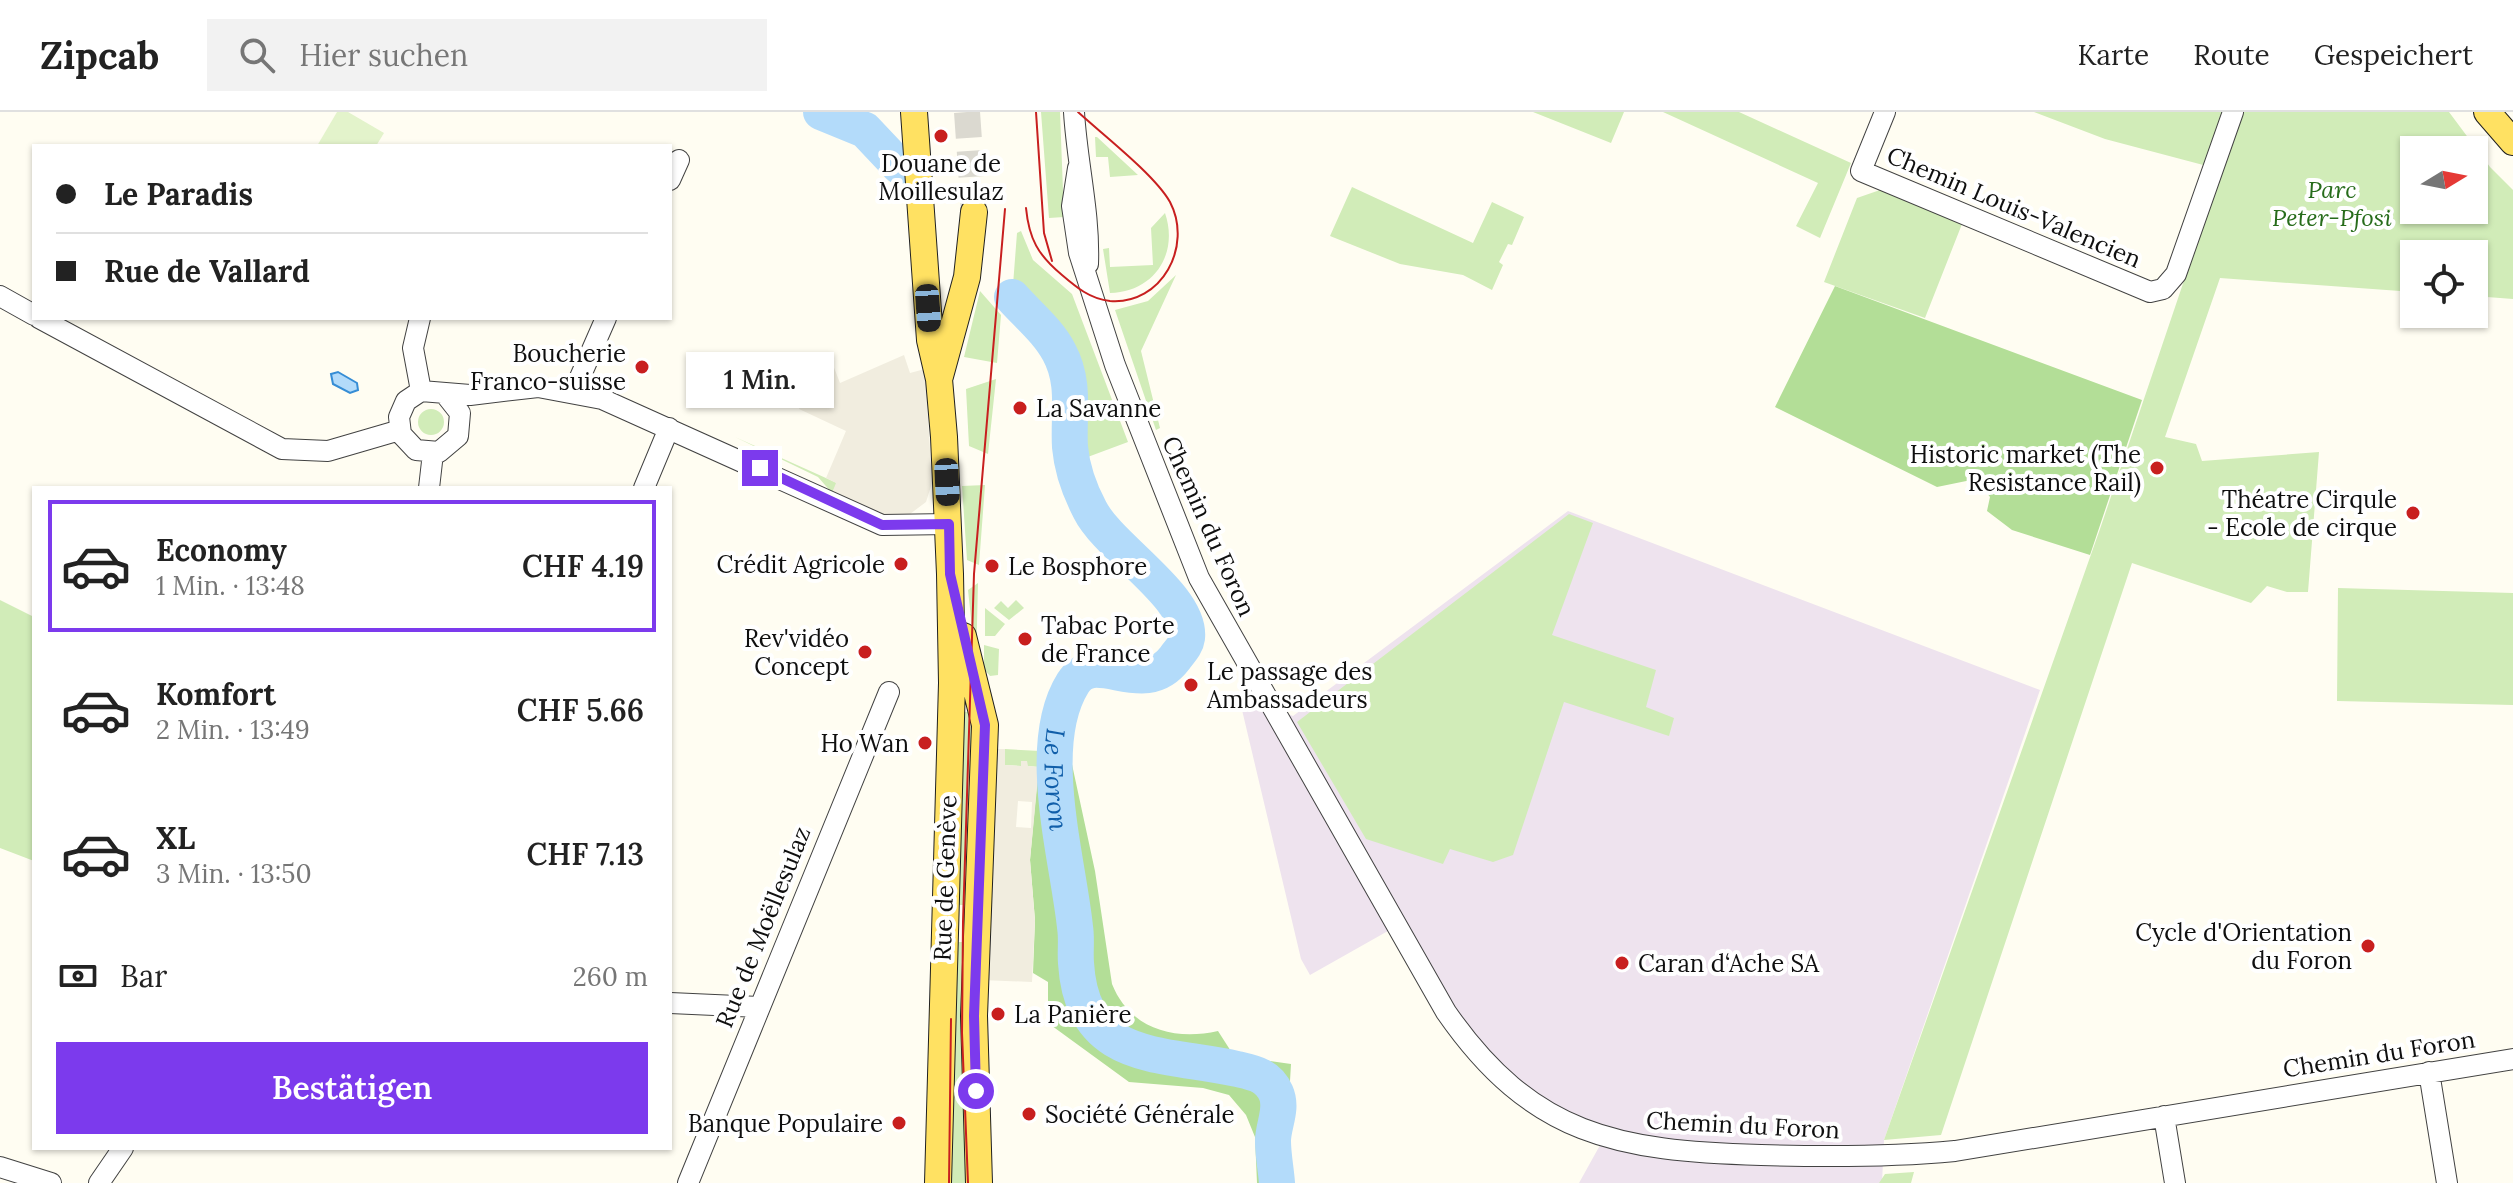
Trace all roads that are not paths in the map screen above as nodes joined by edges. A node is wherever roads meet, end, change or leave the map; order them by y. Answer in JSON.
{"nodes":[{"id":1,"x":914,"y":112,"type":"edge"},
{"id":2,"x":1074,"y":112,"type":"edge"},
{"id":3,"x":1885,"y":112,"type":"edge"},
{"id":4,"x":2233,"y":112,"type":"edge"},
{"id":5,"x":2487,"y":112,"type":"edge"},
{"id":6,"x":2513,"y":142,"type":"edge"},
{"id":7,"x":679,"y":160,"type":"dead end"},
{"id":8,"x":672,"y":176,"type":"edge"},
{"id":9,"x":974,"y":212,"type":"tunnel mouth"},
{"id":10,"x":968,"y":267,"type":"junction"},
{"id":11,"x":926,"y":276,"type":"junction"},
{"id":12,"x":0,"y":296,"type":"edge"},
{"id":13,"x":32,"y":315,"type":"edge"},
{"id":14,"x":42,"y":320,"type":"edge"},
{"id":15,"x":420,"y":320,"type":"edge"},
{"id":16,"x":605,"y":320,"type":"edge"},
{"id":17,"x":939,"y":379,"type":"junction"},
{"id":18,"x":421,"y":391,"type":"junction"},
{"id":19,"x":574,"y":391,"type":"junction"},
{"id":20,"x":445,"y":394,"type":"junction"},
{"id":21,"x":669,"y":428,"type":"junction"},
{"id":22,"x":400,"y":430,"type":"junction"},
{"id":23,"x":433,"y":453,"type":"junction"},
{"id":24,"x":429,"y":486,"type":"edge"},
{"id":25,"x":645,"y":486,"type":"edge"},
{"id":26,"x":949,"y":524,"type":"junction"},
{"id":27,"x":958,"y":652,"type":"junction"},
{"id":28,"x":889,"y":692,"type":"dead end"},
{"id":29,"x":672,"y":1003,"type":"edge"},
{"id":30,"x":759,"y":1007,"type":"junction"},
{"id":31,"x":2513,"y":1059,"type":"edge"},
{"id":32,"x":2429,"y":1072,"type":"junction"},
{"id":33,"x":2164,"y":1116,"type":"junction"},
{"id":34,"x":122,"y":1150,"type":"edge"},
{"id":35,"x":0,"y":1167,"type":"edge"},
{"id":36,"x":42,"y":1182,"type":"edge"},
{"id":37,"x":99,"y":1183,"type":"edge"},
{"id":38,"x":688,"y":1183,"type":"edge"},
{"id":39,"x":938,"y":1183,"type":"edge"},
{"id":40,"x":979,"y":1183,"type":"edge"},
{"id":41,"x":2175,"y":1183,"type":"edge"},
{"id":42,"x":2447,"y":1183,"type":"edge"}],
"edges":[{"from":1,"to":11,"type":"main road","name":"Rue de Genève"},
{"from":2,"to":33,"type":"street","name":"Chemin du Foron"},
{"from":3,"to":4,"type":"street","name":"Chemin Louis-Valencien"},
{"from":5,"to":6,"type":"main road"},
{"from":7,"to":8,"type":"street"},
{"from":9,"to":10,"type":"main road","name":"Rue de Genève"},
{"from":10,"to":11,"type":"main road"},
{"from":10,"to":17,"type":"main road","name":"Rue de Genève"},
{"from":11,"to":17,"type":"main road","name":"Rue de Genève"},
{"from":12,"to":13,"type":"street"},
{"from":14,"to":22,"type":"street"},
{"from":15,"to":18,"type":"street"},
{"from":16,"to":19,"type":"street"},
{"from":17,"to":26,"type":"main road","name":"Rue de Genève"},
{"from":18,"to":20,"type":"street"},
{"from":18,"to":22,"type":"street"},
{"from":19,"to":20,"type":"street"},
{"from":19,"to":21,"type":"street"},
{"from":20,"to":23,"type":"street"},
{"from":21,"to":25,"type":"street"},
{"from":21,"to":26,"type":"street"},
{"from":22,"to":23,"type":"street"},
{"from":23,"to":24,"type":"street"},
{"from":26,"to":27,"type":"main road","name":"Rue de Genève"},
{"from":27,"to":39,"type":"main road","name":"Rue de Genève"},
{"from":27,"to":40,"type":"main road","name":"Rue de Genève"},
{"from":28,"to":30,"type":"street","name":"Rue de Moëllesulaz"},
{"from":29,"to":30,"type":"street"},
{"from":30,"to":38,"type":"street","name":"Rue de Moëllesulaz"},
{"from":31,"to":32,"type":"street","name":"Chemin du Foron"},
{"from":32,"to":33,"type":"street","name":"Chemin du Foron"},
{"from":32,"to":42,"type":"street"},
{"from":33,"to":41,"type":"street"},
{"from":34,"to":37,"type":"street"},
{"from":35,"to":36,"type":"street"}]}
